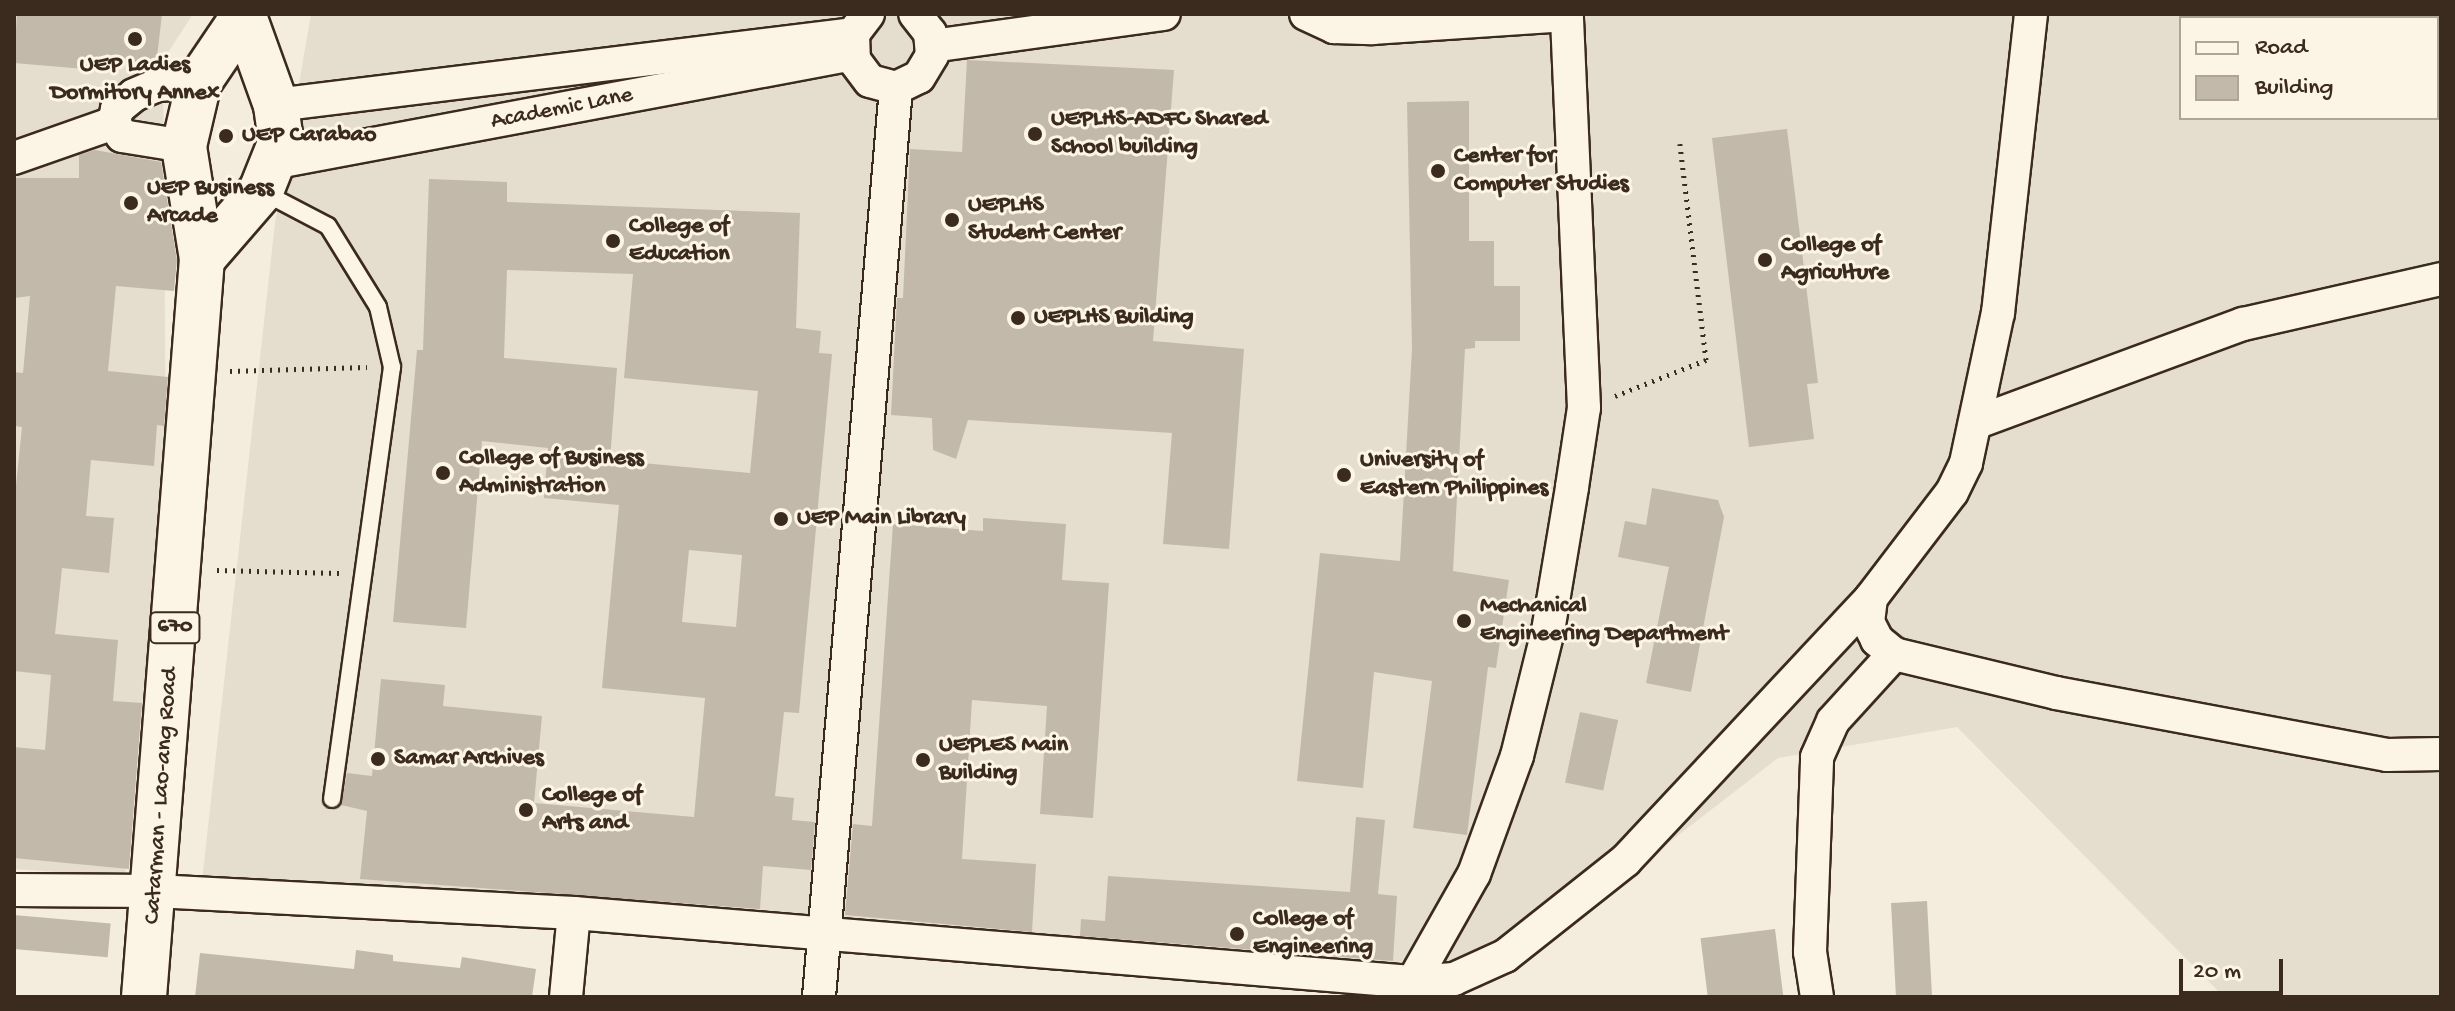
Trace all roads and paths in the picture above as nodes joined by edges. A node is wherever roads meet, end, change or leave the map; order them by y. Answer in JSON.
{"nodes":[{"id":1,"x":1025,"y":14,"type":"edge"},
{"id":2,"x":1164,"y":14,"type":"edge"},
{"id":3,"x":1306,"y":14,"type":"edge"},
{"id":4,"x":1567,"y":14,"type":"edge"},
{"id":5,"x":2031,"y":14,"type":"edge"},
{"id":6,"x":244,"y":15,"type":"edge"},
{"id":7,"x":926,"y":31,"type":"edge"},
{"id":8,"x":858,"y":34,"type":"edge"},
{"id":9,"x":675,"y":72,"type":"junction"},
{"id":10,"x":199,"y":82,"type":"junction"},
{"id":11,"x":896,"y":88,"type":"junction"},
{"id":12,"x":276,"y":105,"type":"junction"},
{"id":13,"x":114,"y":123,"type":"junction"},
{"id":14,"x":1680,"y":144,"type":"dead end"},
{"id":15,"x":184,"y":146,"type":"junction"},
{"id":16,"x":14,"y":158,"type":"edge"},
{"id":17,"x":267,"y":177,"type":"junction"},
{"id":18,"x":202,"y":259,"type":"junction"},
{"id":19,"x":2441,"y":279,"type":"edge"},
{"id":20,"x":392,"y":367,"type":"junction"},
{"id":21,"x":194,"y":372,"type":"junction"},
{"id":22,"x":1584,"y":408,"type":"junction"},
{"id":23,"x":1975,"y":423,"type":"junction"},
{"id":24,"x":180,"y":569,"type":"junction"},
{"id":25,"x":366,"y":574,"type":"junction"},
{"id":26,"x":1871,"y":598,"type":"junction"},
{"id":27,"x":1894,"y":654,"type":"junction"},
{"id":28,"x":2441,"y":754,"type":"edge"},
{"id":29,"x":332,"y":799,"type":"dead end"},
{"id":30,"x":14,"y":890,"type":"edge"},
{"id":31,"x":155,"y":891,"type":"junction"},
{"id":32,"x":574,"y":913,"type":"junction"},
{"id":33,"x":824,"y":931,"type":"junction"},
{"id":34,"x":1409,"y":989,"type":"edge"},
{"id":35,"x":144,"y":997,"type":"edge"},
{"id":36,"x":566,"y":997,"type":"edge"},
{"id":37,"x":819,"y":997,"type":"edge"},
{"id":38,"x":1817,"y":997,"type":"edge"}],
"edges":[{"from":1,"to":7,"type":"street"},
{"from":2,"to":7,"type":"street"},
{"from":3,"to":4,"type":"street"},
{"from":4,"to":22,"type":"street"},
{"from":5,"to":23,"type":"street"},
{"from":6,"to":10,"type":"main road","name":"Catarman - Lao-ang Road","number":"670"},
{"from":6,"to":12,"type":"main road","name":"Catarman - Lao-ang Road","number":"670"},
{"from":7,"to":11,"type":"street"},
{"from":8,"to":9,"type":"street","name":"Academic Lane"},
{"from":8,"to":11,"type":"street"},
{"from":9,"to":12,"type":"street","name":"Academic Lane"},
{"from":9,"to":17,"type":"street","name":"Academic Lane"},
{"from":10,"to":13,"type":"street"},
{"from":10,"to":15,"type":"main road","name":"Catarman - Lao-ang Road","number":"670"},
{"from":11,"to":33,"type":"street"},
{"from":12,"to":17,"type":"main road","name":"Catarman - Lao-ang Road","number":"670"},
{"from":13,"to":15,"type":"street"},
{"from":13,"to":16,"type":"street"},
{"from":14,"to":22,"type":"path"},
{"from":15,"to":18,"type":"main road","name":"Catarman - Lao-ang Road","number":"670"},
{"from":17,"to":18,"type":"main road"},
{"from":17,"to":20,"type":"lane"},
{"from":18,"to":21,"type":"main road","name":"Catarman - Lao-ang Road","number":"670"},
{"from":19,"to":23,"type":"street"},
{"from":20,"to":21,"type":"path"},
{"from":20,"to":25,"type":"lane"},
{"from":21,"to":24,"type":"main road","name":"Catarman - Lao-ang Road","number":"670"},
{"from":22,"to":34,"type":"street"},
{"from":23,"to":26,"type":"street"},
{"from":24,"to":25,"type":"path"},
{"from":24,"to":31,"type":"main road","name":"Catarman - Lao-ang Road","number":"670"},
{"from":25,"to":29,"type":"lane"},
{"from":26,"to":27,"type":"street"},
{"from":26,"to":34,"type":"street"},
{"from":27,"to":28,"type":"street"},
{"from":27,"to":38,"type":"street"},
{"from":30,"to":31,"type":"street"},
{"from":31,"to":32,"type":"street"},
{"from":31,"to":35,"type":"main road","name":"Catarman - Lao-ang Road","number":"670"},
{"from":32,"to":33,"type":"street"},
{"from":32,"to":36,"type":"street"},
{"from":33,"to":34,"type":"street"},
{"from":33,"to":37,"type":"street"}]}
